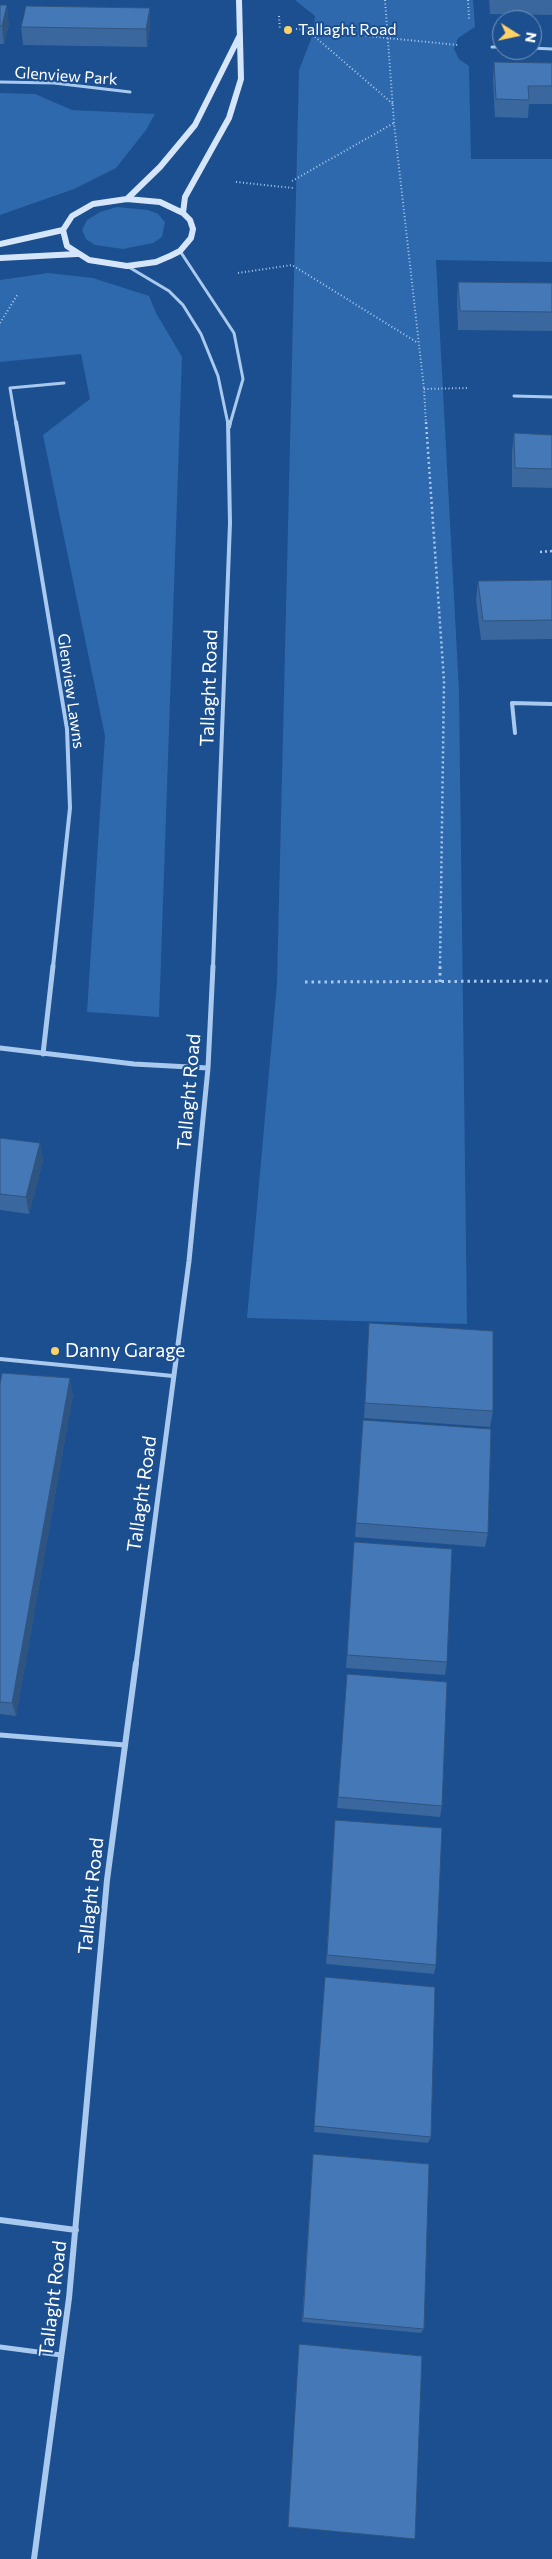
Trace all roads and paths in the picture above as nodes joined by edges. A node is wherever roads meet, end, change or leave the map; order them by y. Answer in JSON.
{"nodes":[{"id":1,"x":239,"y":0,"type":"edge"},
{"id":2,"x":385,"y":0,"type":"edge"},
{"id":3,"x":468,"y":0,"type":"edge"},
{"id":4,"x":469,"y":20,"type":"dead end"},
{"id":5,"x":296,"y":29,"type":"dead end"},
{"id":6,"x":306,"y":30,"type":"junction"},
{"id":7,"x":240,"y":34,"type":"junction"},
{"id":8,"x":388,"y":38,"type":"junction"},
{"id":9,"x":459,"y":45,"type":"dead end"},
{"id":10,"x":0,"y":82,"type":"edge"},
{"id":11,"x":130,"y":92,"type":"dead end"},
{"id":12,"x":394,"y":104,"type":"junction"},
{"id":13,"x":394,"y":123,"type":"junction"},
{"id":14,"x":230,"y":181,"type":"dead end"},
{"id":15,"x":292,"y":181,"type":"dead end"},
{"id":16,"x":292,"y":188,"type":"dead end"},
{"id":17,"x":128,"y":199,"type":"junction"},
{"id":18,"x":183,"y":213,"type":"junction"},
{"id":19,"x":63,"y":230,"type":"junction"},
{"id":20,"x":0,"y":244,"type":"edge"},
{"id":21,"x":180,"y":251,"type":"junction"},
{"id":22,"x":77,"y":254,"type":"junction"},
{"id":23,"x":0,"y":258,"type":"edge"},
{"id":24,"x":128,"y":266,"type":"junction"},
{"id":25,"x":230,"y":275,"type":"dead end"},
{"id":26,"x":419,"y":344,"type":"junction"},
{"id":27,"x":64,"y":383,"type":"dead end"},
{"id":28,"x":468,"y":388,"type":"dead end"},
{"id":29,"x":424,"y":389,"type":"junction"},
{"id":30,"x":514,"y":396,"type":"dead end"},
{"id":31,"x":552,"y":397,"type":"edge"},
{"id":32,"x":229,"y":428,"type":"junction"},
{"id":33,"x":540,"y":552,"type":"dead end"},
{"id":34,"x":552,"y":552,"type":"edge"},
{"id":35,"x":552,"y":704,"type":"edge"},
{"id":36,"x":515,"y":733,"type":"dead end"},
{"id":37,"x":552,"y":981,"type":"edge"},
{"id":38,"x":305,"y":982,"type":"dead end"},
{"id":39,"x":440,"y":982,"type":"junction"},
{"id":40,"x":0,"y":1048,"type":"edge"},
{"id":41,"x":42,"y":1054,"type":"junction"},
{"id":42,"x":208,"y":1068,"type":"junction"},
{"id":43,"x":0,"y":1359,"type":"edge"},
{"id":44,"x":173,"y":1376,"type":"junction"},
{"id":45,"x":0,"y":1735,"type":"edge"},
{"id":46,"x":125,"y":1745,"type":"junction"},
{"id":47,"x":0,"y":2220,"type":"edge"},
{"id":48,"x":76,"y":2230,"type":"junction"},
{"id":49,"x":0,"y":2347,"type":"edge"},
{"id":50,"x":61,"y":2355,"type":"junction"},
{"id":51,"x":34,"y":2559,"type":"edge"}],
"edges":[{"from":1,"to":7,"type":"street"},
{"from":2,"to":8,"type":"path"},
{"from":3,"to":4,"type":"path"},
{"from":5,"to":6,"type":"path"},
{"from":6,"to":8,"type":"path"},
{"from":6,"to":12,"type":"path"},
{"from":7,"to":17,"type":"street"},
{"from":7,"to":18,"type":"street"},
{"from":8,"to":9,"type":"path"},
{"from":8,"to":12,"type":"path"},
{"from":10,"to":11,"type":"street","name":"Glenview Park"},
{"from":12,"to":13,"type":"path"},
{"from":13,"to":15,"type":"path"},
{"from":13,"to":26,"type":"path"},
{"from":14,"to":16,"type":"path"},
{"from":17,"to":18,"type":"street"},
{"from":17,"to":19,"type":"street"},
{"from":18,"to":21,"type":"street"},
{"from":19,"to":20,"type":"street"},
{"from":19,"to":22,"type":"street"},
{"from":21,"to":24,"type":"street"},
{"from":21,"to":32,"type":"street","name":"Tallaght Road"},
{"from":22,"to":23,"type":"street"},
{"from":22,"to":24,"type":"street"},
{"from":24,"to":32,"type":"street","name":"Tallaght Road"},
{"from":25,"to":26,"type":"path"},
{"from":26,"to":29,"type":"path"},
{"from":27,"to":41,"type":"street","name":"Glenview Lawns"},
{"from":28,"to":29,"type":"path"},
{"from":29,"to":39,"type":"path"},
{"from":30,"to":31,"type":"street"},
{"from":32,"to":42,"type":"street","name":"Tallaght Road"},
{"from":33,"to":34,"type":"path"},
{"from":35,"to":36,"type":"street"},
{"from":37,"to":39,"type":"path"},
{"from":38,"to":39,"type":"path"},
{"from":40,"to":41,"type":"street"},
{"from":41,"to":42,"type":"street"},
{"from":42,"to":44,"type":"street","name":"Tallaght Road"},
{"from":43,"to":44,"type":"lane"},
{"from":44,"to":46,"type":"street","name":"Tallaght Road"},
{"from":45,"to":46,"type":"lane"},
{"from":46,"to":48,"type":"street","name":"Tallaght Road"},
{"from":47,"to":48,"type":"street"},
{"from":48,"to":50,"type":"street","name":"Tallaght Road"},
{"from":49,"to":50,"type":"lane"},
{"from":50,"to":51,"type":"street","name":"Tallaght Road"}]}
